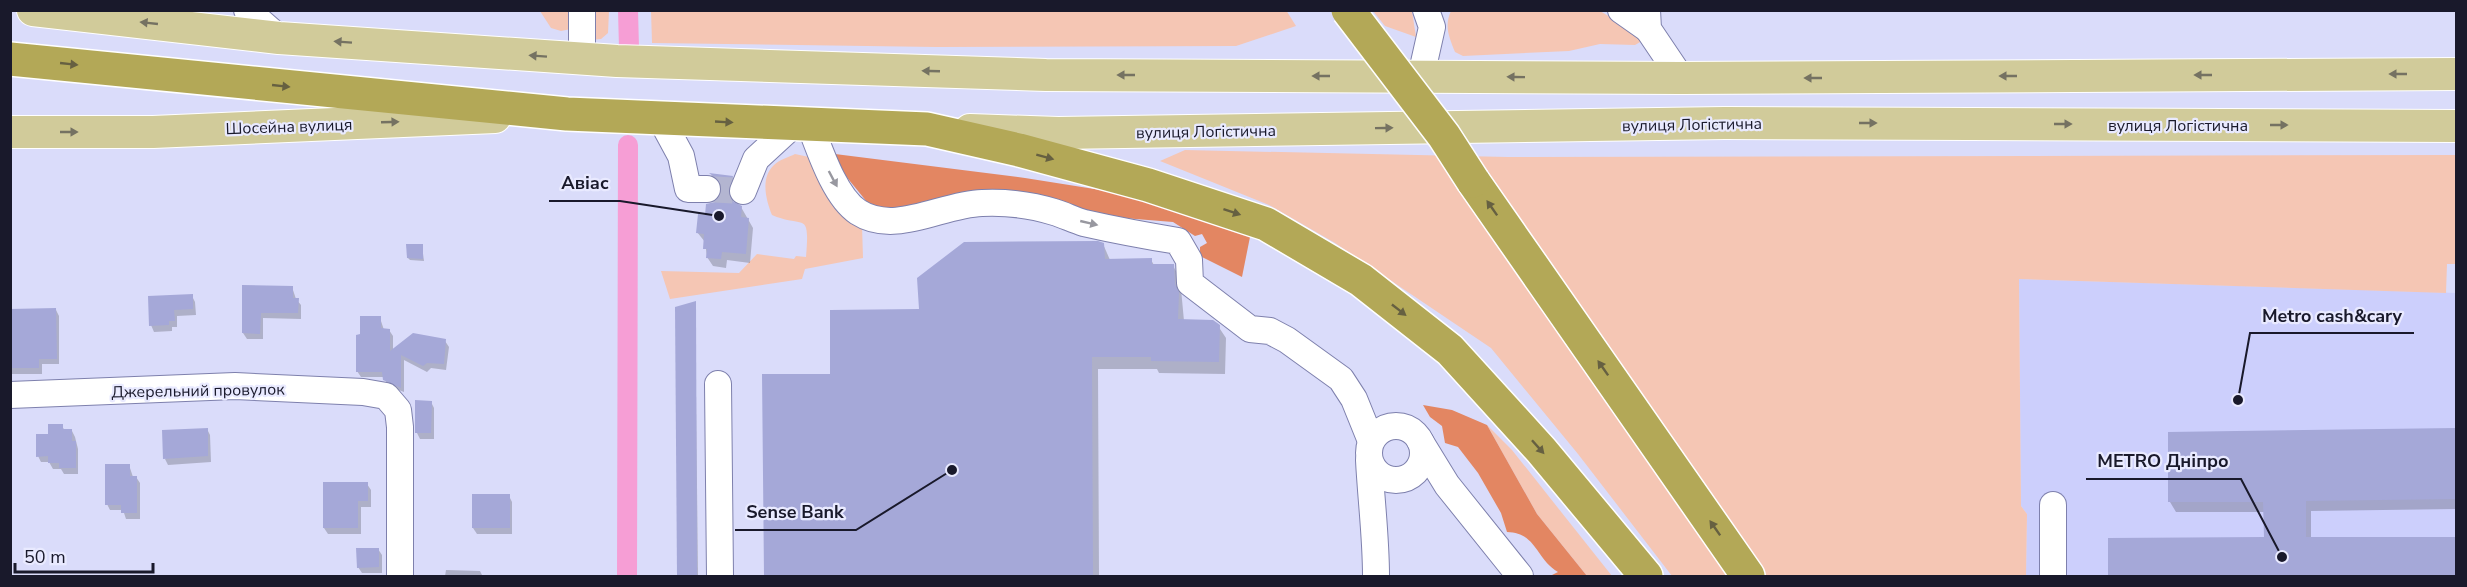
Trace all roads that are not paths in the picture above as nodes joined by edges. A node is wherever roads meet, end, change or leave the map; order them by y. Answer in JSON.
{"nodes":[{"id":1,"x":33,"y":10,"type":"edge"},
{"id":2,"x":247,"y":10,"type":"edge"},
{"id":3,"x":582,"y":10,"type":"edge"},
{"id":4,"x":1348,"y":10,"type":"edge"},
{"id":5,"x":1426,"y":10,"type":"edge"},
{"id":6,"x":1621,"y":10,"type":"edge"},
{"id":7,"x":87,"y":13,"type":"edge"},
{"id":8,"x":1647,"y":20,"type":"edge"},
{"id":9,"x":279,"y":38,"type":"junction"},
{"id":10,"x":10,"y":58,"type":"edge"},
{"id":11,"x":582,"y":59,"type":"junction"},
{"id":12,"x":2457,"y":74,"type":"edge"},
{"id":13,"x":1420,"y":76,"type":"junction"},
{"id":14,"x":1681,"y":78,"type":"junction"},
{"id":15,"x":567,"y":114,"type":"junction"},
{"id":16,"x":663,"y":119,"type":"junction"},
{"id":17,"x":802,"y":125,"type":"junction"},
{"id":18,"x":2457,"y":126,"type":"edge"},
{"id":19,"x":927,"y":129,"type":"junction"},
{"id":20,"x":10,"y":132,"type":"edge"},
{"id":21,"x":707,"y":189,"type":"tunnel mouth"},
{"id":22,"x":743,"y":191,"type":"dead end"},
{"id":23,"x":718,"y":384,"type":"dead end"},
{"id":24,"x":10,"y":395,"type":"edge"},
{"id":25,"x":1420,"y":441,"type":"junction"},
{"id":26,"x":1370,"y":451,"type":"junction"},
{"id":27,"x":1402,"y":480,"type":"junction"},
{"id":28,"x":1448,"y":485,"type":"junction"},
{"id":29,"x":2053,"y":505,"type":"dead end"},
{"id":30,"x":1375,"y":522,"type":"junction"},
{"id":31,"x":400,"y":576,"type":"edge"},
{"id":32,"x":720,"y":576,"type":"edge"},
{"id":33,"x":1376,"y":576,"type":"edge"},
{"id":34,"x":1520,"y":576,"type":"edge"},
{"id":35,"x":1646,"y":576,"type":"edge"},
{"id":36,"x":1748,"y":576,"type":"edge"},
{"id":37,"x":2053,"y":576,"type":"edge"}],
"edges":[{"from":1,"to":7,"type":"main road"},
{"from":2,"to":9,"type":"street"},
{"from":3,"to":11,"type":"street"},
{"from":36,"to":4,"type":"highway","one_way":true,"bridge":true},
{"from":5,"to":13,"type":"street"},
{"from":6,"to":8,"type":"street"},
{"from":9,"to":7,"type":"main road","one_way":true},
{"from":8,"to":14,"type":"street"},
{"from":11,"to":9,"type":"main road","one_way":true},
{"from":10,"to":15,"type":"highway","one_way":true},
{"from":13,"to":11,"type":"main road","one_way":true},
{"from":12,"to":14,"type":"main road","one_way":true},
{"from":14,"to":13,"type":"main road","one_way":true},
{"from":15,"to":16,"type":"highway"},
{"from":20,"to":15,"type":"main road","name":"Шосейна вулиця","one_way":true},
{"from":16,"to":17,"type":"highway","one_way":true},
{"from":16,"to":21,"type":"street"},
{"from":17,"to":19,"type":"highway"},
{"from":17,"to":22,"type":"street"},
{"from":17,"to":26,"type":"street","one_way":true},
{"from":19,"to":18,"type":"main road","name":"вулиця Логістична","one_way":true},
{"from":19,"to":35,"type":"highway","one_way":true},
{"from":23,"to":32,"type":"street"},
{"from":24,"to":31,"type":"street","name":"Джерельний провулок"},
{"from":25,"to":26,"type":"street"},
{"from":25,"to":27,"type":"street"},
{"from":25,"to":28,"type":"street"},
{"from":26,"to":27,"type":"street"},
{"from":26,"to":30,"type":"street"},
{"from":27,"to":28,"type":"street"},
{"from":27,"to":30,"type":"street"},
{"from":28,"to":34,"type":"street"},
{"from":29,"to":37,"type":"street"},
{"from":30,"to":33,"type":"street"}]}
